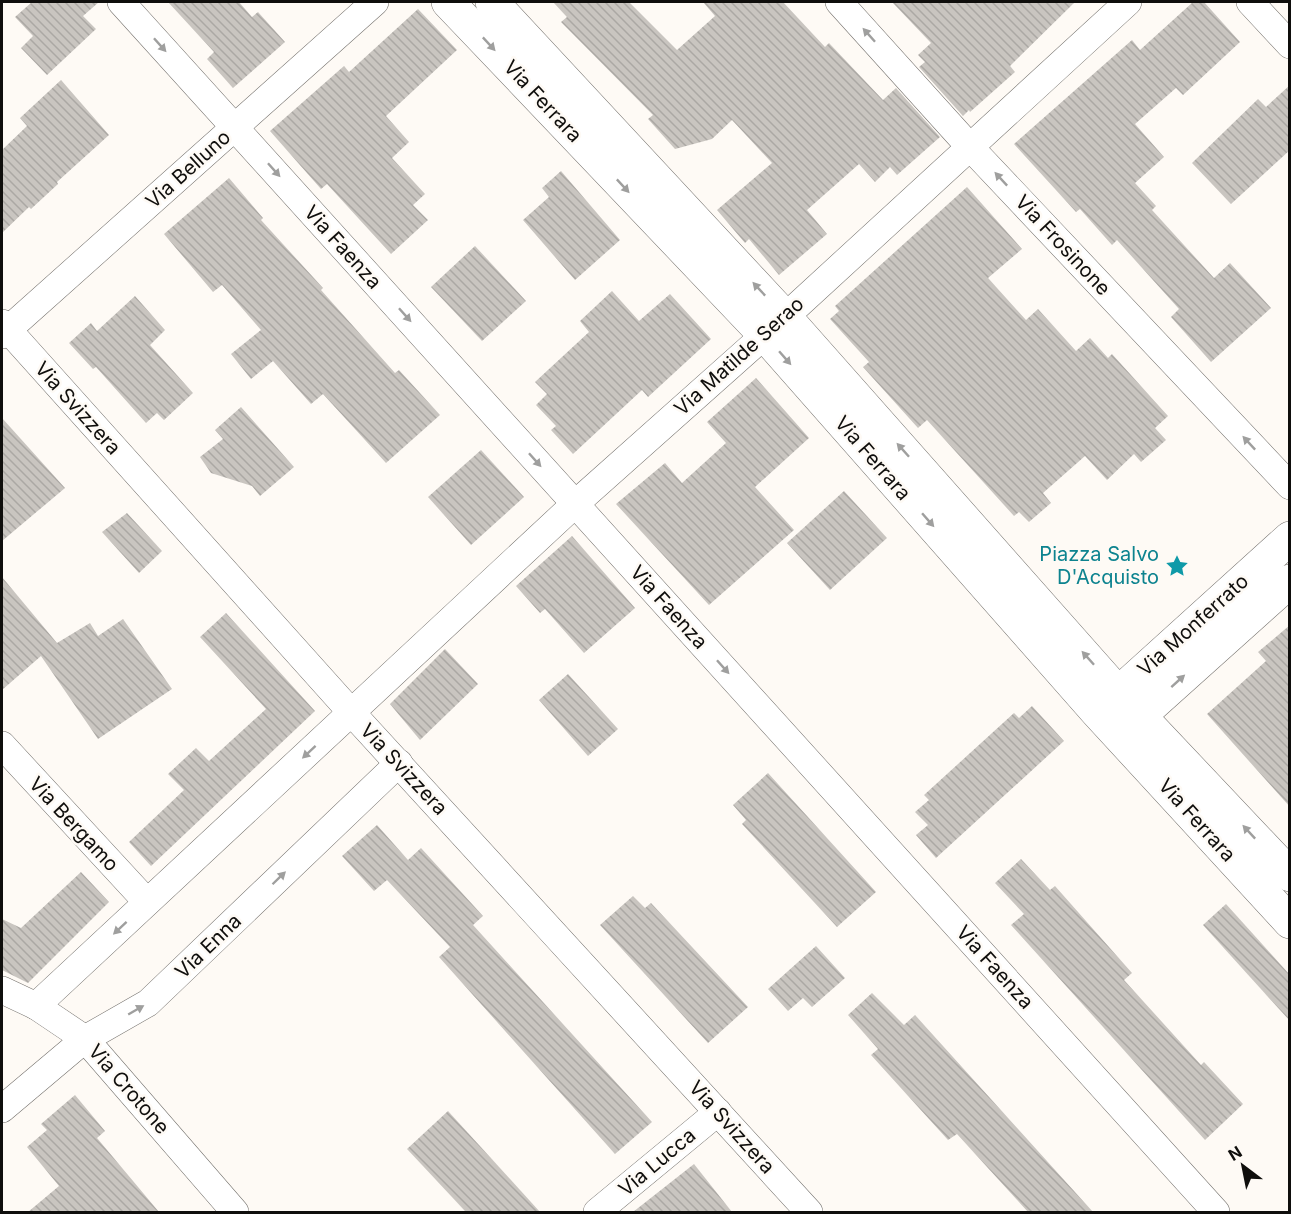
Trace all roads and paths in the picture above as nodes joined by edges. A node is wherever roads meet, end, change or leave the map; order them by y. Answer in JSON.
{"nodes":[{"id":1,"x":121,"y":2,"type":"edge"},
{"id":2,"x":375,"y":2,"type":"edge"},
{"id":3,"x":448,"y":2,"type":"edge"},
{"id":4,"x":492,"y":2,"type":"edge"},
{"id":5,"x":839,"y":2,"type":"edge"},
{"id":6,"x":1128,"y":2,"type":"edge"},
{"id":7,"x":1250,"y":2,"type":"edge"},
{"id":8,"x":1290,"y":45,"type":"edge"},
{"id":9,"x":234,"y":127,"type":"junction"},
{"id":10,"x":969,"y":146,"type":"junction"},
{"id":11,"x":774,"y":326,"type":"junction"},
{"id":12,"x":4,"y":329,"type":"edge"},
{"id":13,"x":1290,"y":486,"type":"edge"},
{"id":14,"x":575,"y":504,"type":"junction"},
{"id":15,"x":1290,"y":538,"type":"edge"},
{"id":16,"x":1290,"y":581,"type":"edge"},
{"id":17,"x":351,"y":712,"type":"junction"},
{"id":18,"x":1119,"y":714,"type":"junction"},
{"id":19,"x":2,"y":745,"type":"edge"},
{"id":20,"x":399,"y":763,"type":"junction"},
{"id":21,"x":1290,"y":874,"type":"edge"},
{"id":22,"x":147,"y":902,"type":"junction"},
{"id":23,"x":1290,"y":922,"type":"edge"},
{"id":24,"x":2,"y":990,"type":"edge"},
{"id":25,"x":36,"y":1006,"type":"junction"},
{"id":26,"x":85,"y":1039,"type":"junction"},
{"id":27,"x":2,"y":1109,"type":"edge"},
{"id":28,"x":718,"y":1112,"type":"junction"},
{"id":29,"x":235,"y":1212,"type":"edge"},
{"id":30,"x":597,"y":1212,"type":"edge"},
{"id":31,"x":809,"y":1212,"type":"edge"},
{"id":32,"x":1216,"y":1212,"type":"edge"}],
"edges":[{"from":1,"to":9,"type":"street","name":"Via Faenza","one_way":true},
{"from":2,"to":9,"type":"street","name":"Via Belluno"},
{"from":3,"to":11,"type":"street","name":"Via Ferrara","one_way":true},
{"from":11,"to":4,"type":"street","name":"Via Ferrara","one_way":true},
{"from":10,"to":5,"type":"street","name":"Via Frosinone","one_way":true},
{"from":6,"to":10,"type":"street","name":"Via Matilde Serao"},
{"from":7,"to":8,"type":"street"},
{"from":9,"to":12,"type":"street","name":"Via Belluno"},
{"from":9,"to":14,"type":"street","name":"Via Faenza","one_way":true},
{"from":10,"to":11,"type":"street","name":"Via Matilde Serao"},
{"from":13,"to":10,"type":"street","name":"Via Frosinone","one_way":true},
{"from":11,"to":14,"type":"street","name":"Via Matilde Serao"},
{"from":11,"to":18,"type":"street","name":"Via Ferrara"},
{"from":12,"to":17,"type":"street","name":"Via Svizzera"},
{"from":14,"to":17,"type":"street","name":"Via Matilde Serao"},
{"from":14,"to":32,"type":"street","name":"Via Faenza","one_way":true},
{"from":15,"to":18,"type":"street","name":"Via Monferrato"},
{"from":18,"to":16,"type":"street","name":"Via Monferrato","one_way":true},
{"from":17,"to":20,"type":"street","name":"Via Svizzera"},
{"from":17,"to":22,"type":"street","one_way":true},
{"from":21,"to":18,"type":"street","name":"Via Ferrara","one_way":true},
{"from":18,"to":23,"type":"street","name":"Via Ferrara"},
{"from":19,"to":22,"type":"street","name":"Via Bergamo"},
{"from":26,"to":20,"type":"street","name":"Via Enna","one_way":true},
{"from":20,"to":28,"type":"street","name":"Via Svizzera"},
{"from":22,"to":25,"type":"street","one_way":true},
{"from":24,"to":25,"type":"street","name":"Via Crotone"},
{"from":25,"to":26,"type":"street","name":"Via Crotone"},
{"from":26,"to":27,"type":"street","name":"Via Enna"},
{"from":26,"to":29,"type":"street","name":"Via Crotone"},
{"from":28,"to":30,"type":"street","name":"Via Lucca"},
{"from":28,"to":31,"type":"street","name":"Via Svizzera"}]}
